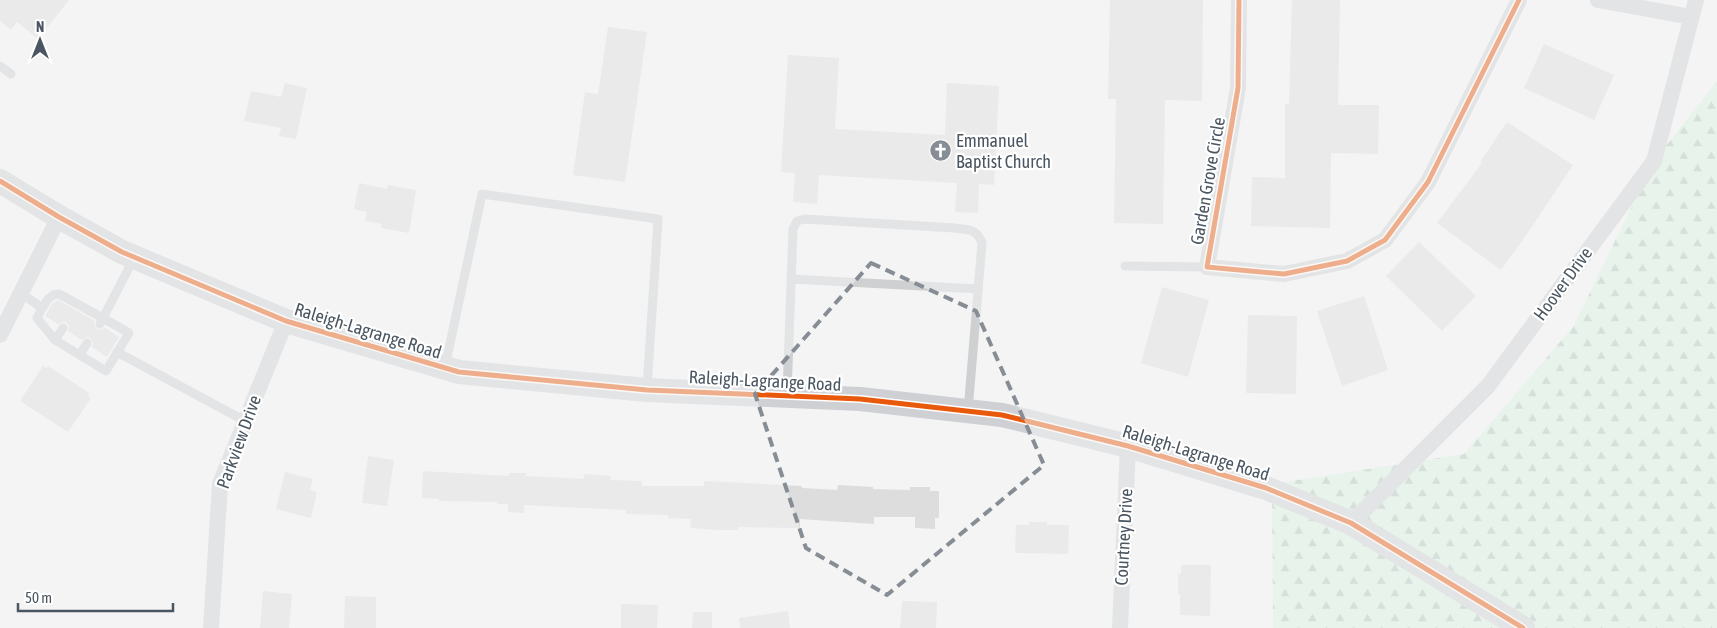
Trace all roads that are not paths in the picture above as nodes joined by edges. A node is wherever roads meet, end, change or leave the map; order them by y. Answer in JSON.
{"nodes":[{"id":1,"x":1239,"y":0,"type":"edge"},
{"id":2,"x":1519,"y":0,"type":"edge"},
{"id":3,"x":1598,"y":0,"type":"edge"},
{"id":4,"x":1696,"y":0,"type":"edge"},
{"id":5,"x":1691,"y":17,"type":"junction"},
{"id":6,"x":0,"y":66,"type":"edge"},
{"id":7,"x":11,"y":74,"type":"dead end"},
{"id":8,"x":0,"y":181,"type":"edge"},
{"id":9,"x":59,"y":217,"type":"junction"},
{"id":10,"x":135,"y":257,"type":"junction"},
{"id":11,"x":1125,"y":266,"type":"dead end"},
{"id":12,"x":1207,"y":267,"type":"junction"},
{"id":13,"x":790,"y":278,"type":"junction"},
{"id":14,"x":978,"y":289,"type":"junction"},
{"id":15,"x":22,"y":293,"type":"junction"},
{"id":16,"x":42,"y":308,"type":"junction"},
{"id":17,"x":101,"y":321,"type":"junction"},
{"id":18,"x":286,"y":321,"type":"junction"},
{"id":19,"x":63,"y":328,"type":"dead end"},
{"id":20,"x":0,"y":335,"type":"edge"},
{"id":21,"x":55,"y":340,"type":"junction"},
{"id":22,"x":87,"y":343,"type":"dead end"},
{"id":23,"x":117,"y":352,"type":"junction"},
{"id":24,"x":80,"y":355,"type":"junction"},
{"id":25,"x":444,"y":368,"type":"junction"},
{"id":26,"x":647,"y":390,"type":"junction"},
{"id":27,"x":786,"y":396,"type":"junction"},
{"id":28,"x":968,"y":411,"type":"junction"},
{"id":29,"x":246,"y":421,"type":"junction"},
{"id":30,"x":1128,"y":446,"type":"junction"},
{"id":31,"x":1351,"y":523,"type":"junction"},
{"id":32,"x":211,"y":628,"type":"edge"},
{"id":33,"x":1120,"y":628,"type":"edge"},
{"id":34,"x":1523,"y":628,"type":"edge"}],
"edges":[{"from":1,"to":12,"type":"street","name":"Garden Grove Circle"},
{"from":2,"to":12,"type":"street","name":"Garden Grove Circle"},
{"from":3,"to":5,"type":"street"},
{"from":4,"to":5,"type":"street","name":"Hoover Drive"},
{"from":5,"to":31,"type":"street","name":"Hoover Drive"},
{"from":6,"to":7,"type":"lane"},
{"from":8,"to":9,"type":"main road","name":"Raleigh-Lagrange Road"},
{"from":9,"to":10,"type":"main road","name":"Raleigh-Lagrange Road"},
{"from":9,"to":15,"type":"street"},
{"from":10,"to":17,"type":"lane"},
{"from":10,"to":18,"type":"main road","name":"Raleigh-Lagrange Road"},
{"from":11,"to":12,"type":"lane"},
{"from":13,"to":14,"type":"lane"},
{"from":13,"to":14,"type":"lane"},
{"from":13,"to":27,"type":"lane"},
{"from":14,"to":28,"type":"lane"},
{"from":15,"to":16,"type":"lane"},
{"from":15,"to":20,"type":"street"},
{"from":16,"to":17,"type":"lane"},
{"from":16,"to":21,"type":"lane"},
{"from":17,"to":23,"type":"lane"},
{"from":18,"to":25,"type":"main road","name":"Raleigh-Lagrange Road"},
{"from":18,"to":29,"type":"street","name":"Parkview Drive"},
{"from":19,"to":21,"type":"lane"},
{"from":21,"to":24,"type":"lane"},
{"from":22,"to":24,"type":"lane"},
{"from":23,"to":24,"type":"lane"},
{"from":23,"to":29,"type":"lane"},
{"from":25,"to":26,"type":"main road","name":"Raleigh-Lagrange Road"},
{"from":25,"to":26,"type":"lane"},
{"from":26,"to":27,"type":"main road","name":"Raleigh-Lagrange Road"},
{"from":27,"to":28,"type":"main road","name":"Raleigh-Lagrange Road"},
{"from":28,"to":30,"type":"main road","name":"Raleigh-Lagrange Road"},
{"from":29,"to":32,"type":"street","name":"Parkview Drive"},
{"from":30,"to":31,"type":"main road","name":"Raleigh-Lagrange Road"},
{"from":30,"to":33,"type":"street","name":"Courtney Drive"},
{"from":31,"to":34,"type":"main road","name":"Raleigh-Lagrange Road"}]}
